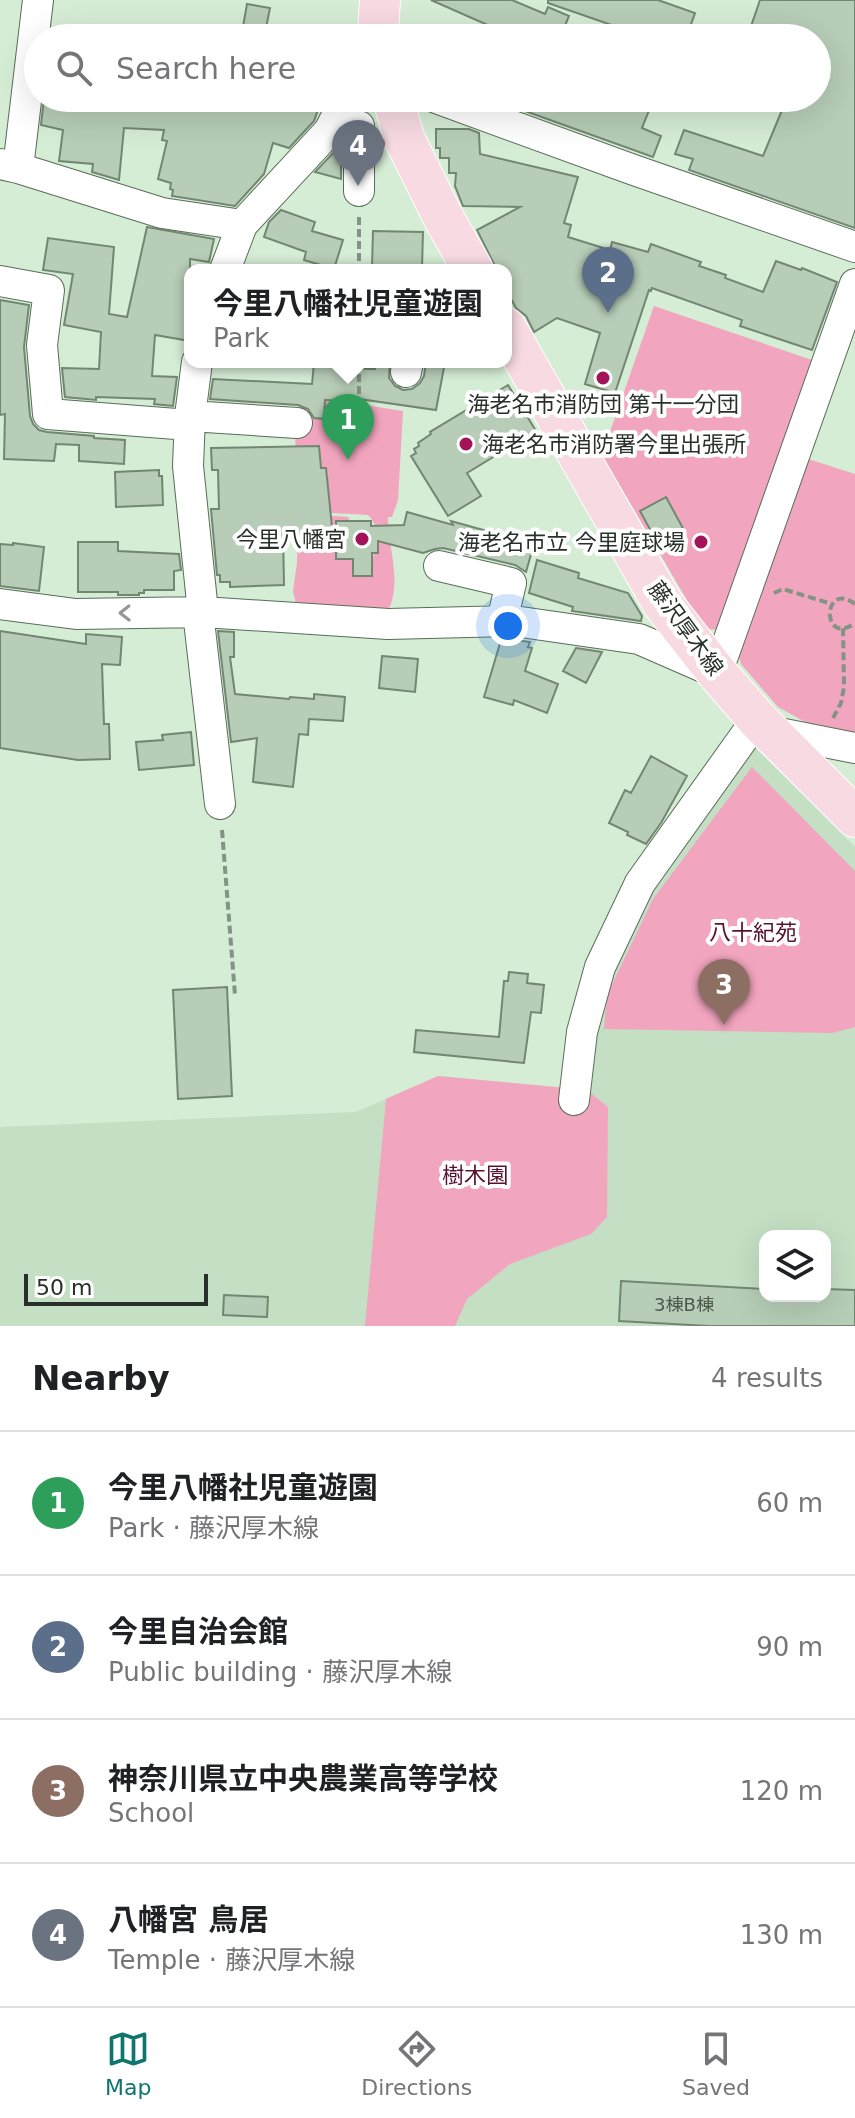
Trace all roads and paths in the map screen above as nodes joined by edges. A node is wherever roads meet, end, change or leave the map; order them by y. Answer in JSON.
{"nodes":[{"id":1,"x":38,"y":0,"type":"edge"},
{"id":2,"x":34,"y":24,"type":"edge"},
{"id":3,"x":24,"y":80,"type":"edge"},
{"id":4,"x":339,"y":112,"type":"edge"},
{"id":5,"x":397,"y":112,"type":"edge"},
{"id":6,"x":474,"y":112,"type":"edge"},
{"id":7,"x":329,"y":131,"type":"junction"},
{"id":8,"x":9,"y":166,"type":"edge"},
{"id":9,"x":359,"y":191,"type":"joint"},
{"id":10,"x":242,"y":225,"type":"junction"},
{"id":11,"x":855,"y":247,"type":"edge"},
{"id":12,"x":227,"y":264,"type":"edge"},
{"id":13,"x":359,"y":264,"type":"edge"},
{"id":14,"x":470,"y":264,"type":"edge"},
{"id":15,"x":0,"y":281,"type":"edge"},
{"id":16,"x":855,"y":284,"type":"edge"},
{"id":17,"x":513,"y":342,"type":"edge"},
{"id":18,"x":196,"y":368,"type":"edge"},
{"id":19,"x":359,"y":368,"type":"edge"},
{"id":20,"x":359,"y":404,"type":"dead end"},
{"id":21,"x":190,"y":420,"type":"junction"},
{"id":22,"x":297,"y":423,"type":"dead end"},
{"id":23,"x":439,"y":566,"type":"dead end"},
{"id":24,"x":746,"y":589,"type":"junction"},
{"id":25,"x":0,"y":604,"type":"edge"},
{"id":26,"x":832,"y":604,"type":"junction"},
{"id":27,"x":855,"y":604,"type":"edge"},
{"id":28,"x":200,"y":612,"type":"junction"},
{"id":29,"x":502,"y":621,"type":"junction"},
{"id":30,"x":855,"y":623,"type":"edge"},
{"id":31,"x":843,"y":628,"type":"junction"},
{"id":32,"x":717,"y":673,"type":"junction"},
{"id":33,"x":763,"y":725,"type":"junction"},
{"id":34,"x":822,"y":742,"type":"junction"},
{"id":35,"x":855,"y":748,"type":"edge"},
{"id":36,"x":220,"y":804,"type":"joint"},
{"id":37,"x":855,"y":817,"type":"edge"},
{"id":38,"x":235,"y":995,"type":"dead end"},
{"id":39,"x":574,"y":1100,"type":"dead end"}],
"edges":[{"from":1,"to":2,"type":"street"},
{"from":3,"to":8,"type":"street"},
{"from":4,"to":7,"type":"street"},
{"from":5,"to":14,"type":"main road"},
{"from":6,"to":11,"type":"street"},
{"from":7,"to":9,"type":"street"},
{"from":7,"to":10,"type":"street"},
{"from":8,"to":10,"type":"street"},
{"from":9,"to":13,"type":"path"},
{"from":10,"to":12,"type":"street"},
{"from":15,"to":21,"type":"street"},
{"from":16,"to":24,"type":"street"},
{"from":17,"to":32,"type":"main road","name":"藤沢厚木線"},
{"from":18,"to":21,"type":"street"},
{"from":19,"to":20,"type":"path"},
{"from":21,"to":22,"type":"street"},
{"from":21,"to":28,"type":"street"},
{"from":23,"to":29,"type":"street"},
{"from":24,"to":26,"type":"path"},
{"from":24,"to":32,"type":"street"},
{"from":28,"to":25,"type":"street","one_way":true},
{"from":26,"to":27,"type":"path"},
{"from":26,"to":31,"type":"path"},
{"from":28,"to":29,"type":"street"},
{"from":28,"to":36,"type":"street"},
{"from":29,"to":32,"type":"street"},
{"from":30,"to":31,"type":"path"},
{"from":31,"to":34,"type":"path"},
{"from":32,"to":33,"type":"main road","name":"藤沢厚木線"},
{"from":33,"to":34,"type":"street"},
{"from":33,"to":37,"type":"main road","name":"藤沢厚木線"},
{"from":33,"to":39,"type":"street"},
{"from":34,"to":35,"type":"street"},
{"from":36,"to":38,"type":"path"}]}
